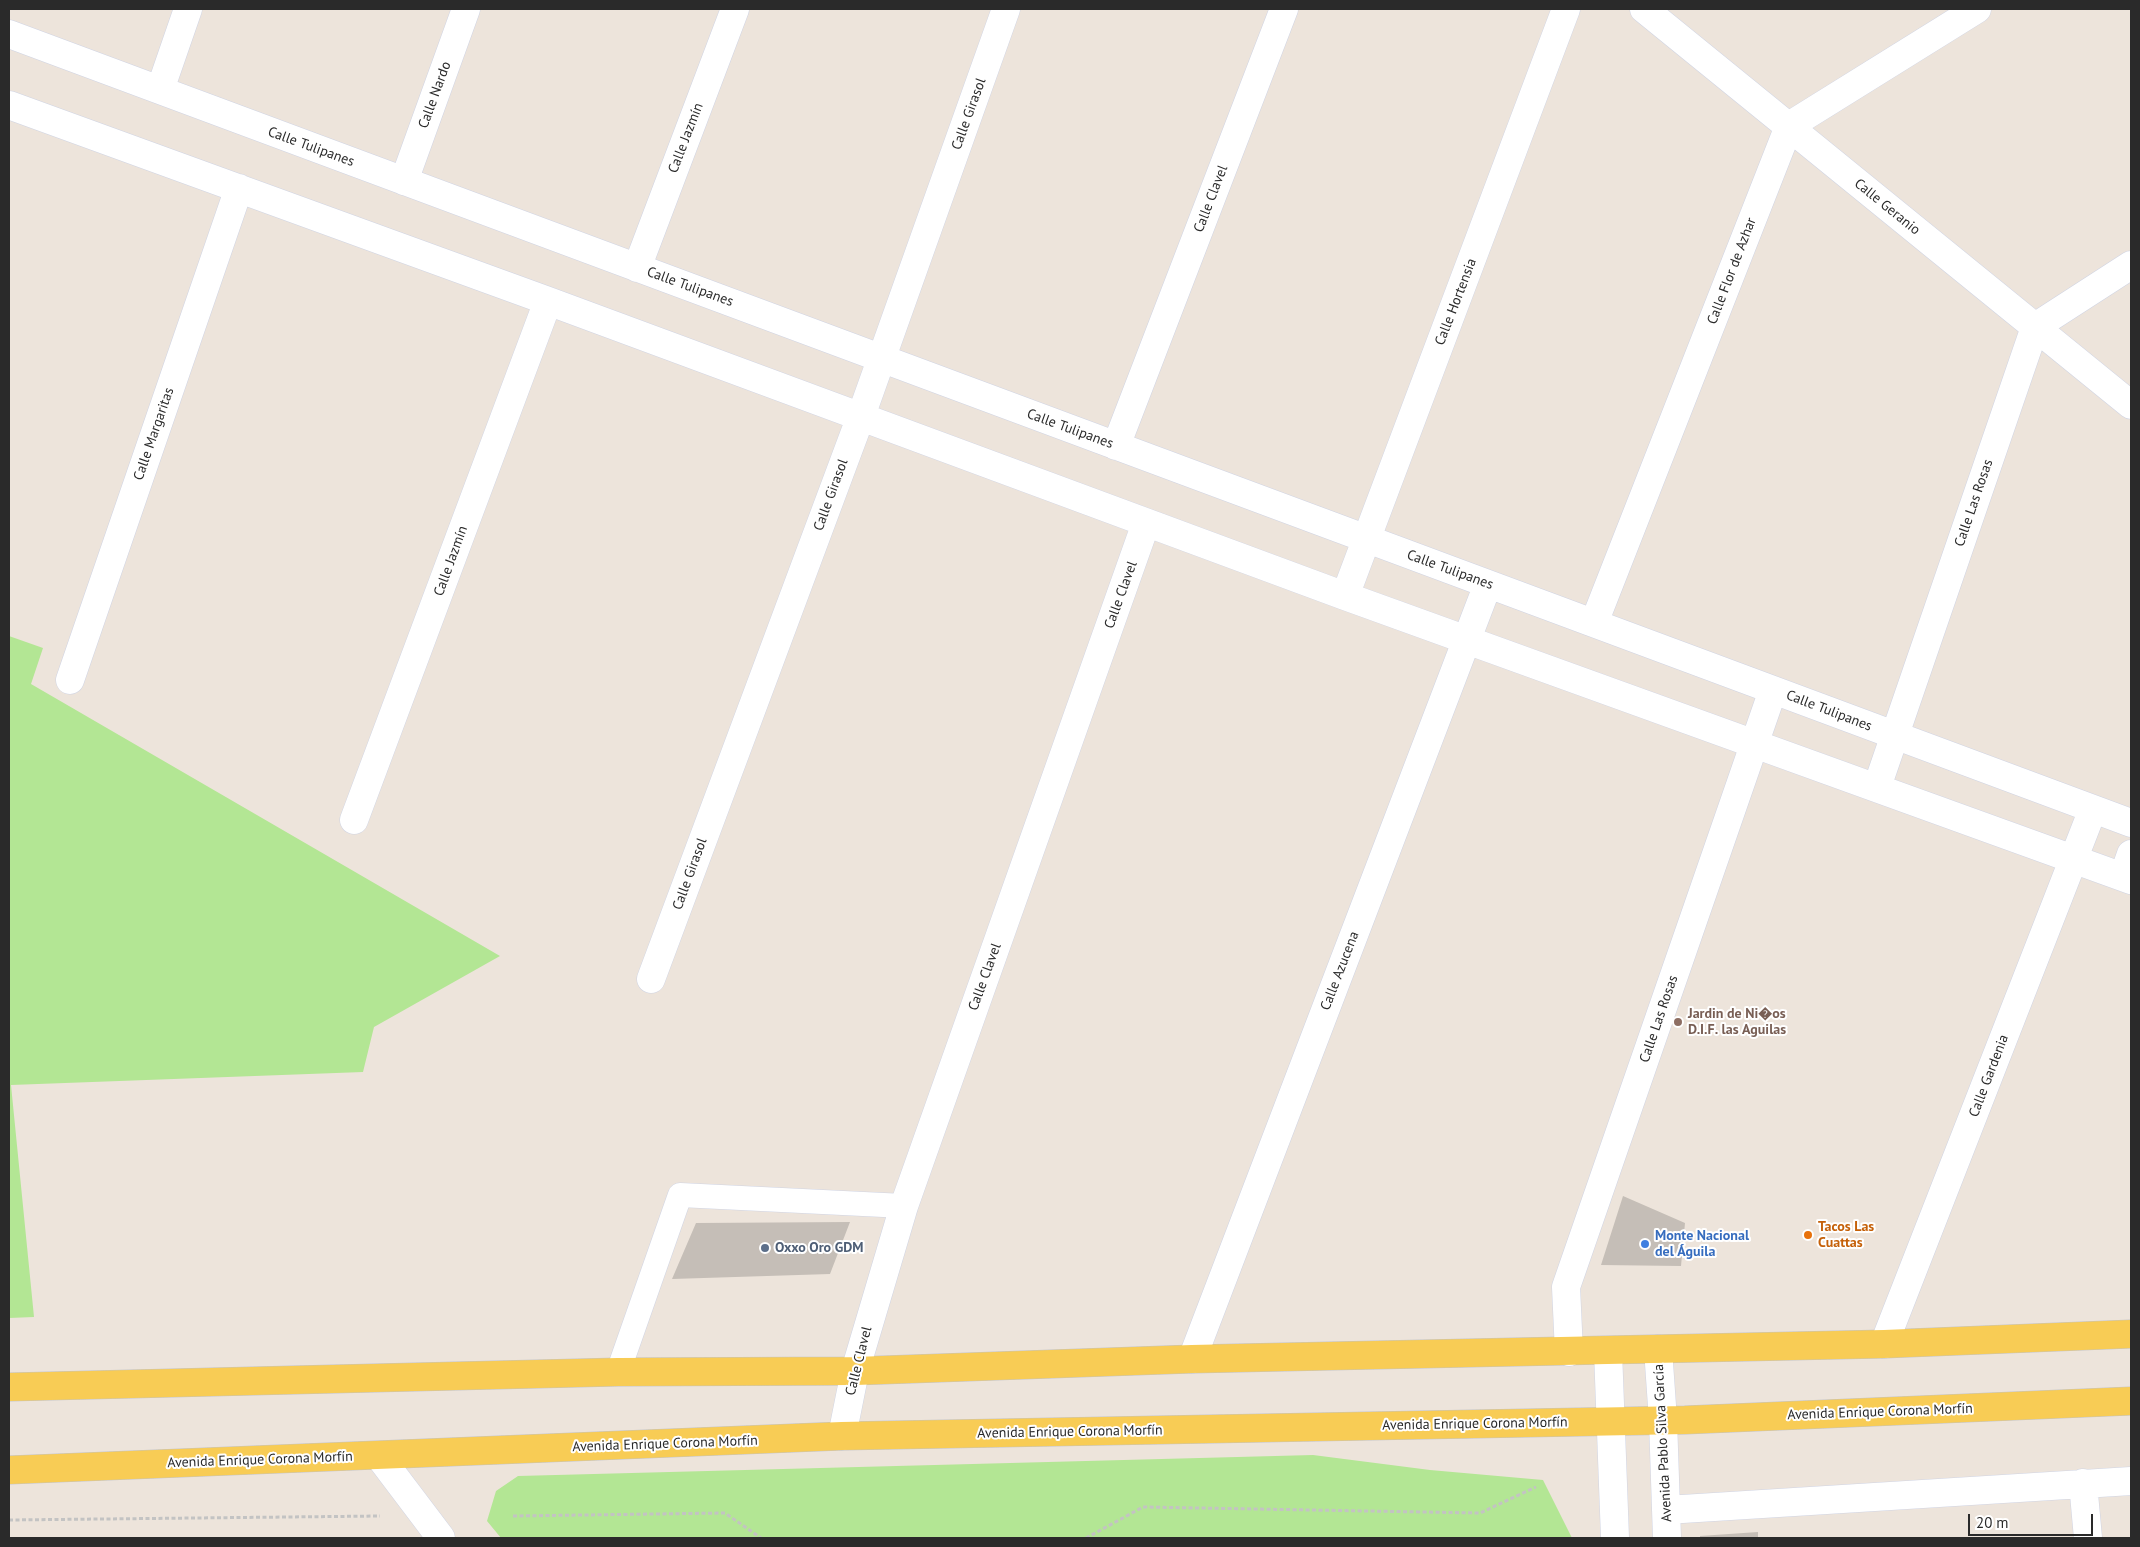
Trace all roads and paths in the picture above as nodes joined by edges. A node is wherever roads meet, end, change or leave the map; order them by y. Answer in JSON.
{"nodes":[{"id":1,"x":188,"y":9,"type":"edge"},
{"id":2,"x":466,"y":9,"type":"edge"},
{"id":3,"x":735,"y":9,"type":"edge"},
{"id":4,"x":1006,"y":9,"type":"edge"},
{"id":5,"x":1284,"y":9,"type":"edge"},
{"id":6,"x":1566,"y":9,"type":"edge"},
{"id":7,"x":1644,"y":9,"type":"edge"},
{"id":8,"x":1977,"y":9,"type":"edge"},
{"id":9,"x":9,"y":34,"type":"edge"},
{"id":10,"x":160,"y":90,"type":"junction"},
{"id":11,"x":9,"y":105,"type":"edge"},
{"id":12,"x":1789,"y":126,"type":"junction"},
{"id":13,"x":404,"y":181,"type":"junction"},
{"id":14,"x":239,"y":188,"type":"junction"},
{"id":15,"x":2131,"y":265,"type":"edge"},
{"id":16,"x":637,"y":268,"type":"junction"},
{"id":17,"x":548,"y":301,"type":"junction"},
{"id":18,"x":2034,"y":326,"type":"junction"},
{"id":19,"x":881,"y":359,"type":"junction"},
{"id":20,"x":2131,"y":405,"type":"edge"},
{"id":21,"x":860,"y":416,"type":"junction"},
{"id":22,"x":1116,"y":446,"type":"junction"},
{"id":23,"x":1146,"y":523,"type":"junction"},
{"id":24,"x":1367,"y":539,"type":"junction"},
{"id":25,"x":1488,"y":584,"type":"junction"},
{"id":26,"x":1346,"y":596,"type":"junction"},
{"id":27,"x":1594,"y":623,"type":"junction"},
{"id":28,"x":1468,"y":640,"type":"junction"},
{"id":29,"x":70,"y":680,"type":"dead end"},
{"id":30,"x":1773,"y":690,"type":"junction"},
{"id":31,"x":1895,"y":736,"type":"junction"},
{"id":32,"x":1756,"y":744,"type":"junction"},
{"id":33,"x":1876,"y":788,"type":"junction"},
{"id":34,"x":2093,"y":810,"type":"junction"},
{"id":35,"x":354,"y":820,"type":"dead end"},
{"id":36,"x":2131,"y":823,"type":"edge"},
{"id":37,"x":2074,"y":859,"type":"junction"},
{"id":38,"x":2128,"y":870,"type":"edge"},
{"id":39,"x":651,"y":979,"type":"dead end"},
{"id":40,"x":904,"y":1206,"type":"junction"},
{"id":41,"x":2131,"y":1334,"type":"edge"},
{"id":42,"x":1884,"y":1344,"type":"junction"},
{"id":43,"x":1658,"y":1349,"type":"junction"},
{"id":44,"x":1608,"y":1350,"type":"junction"},
{"id":45,"x":1569,"y":1352,"type":"junction"},
{"id":46,"x":1192,"y":1359,"type":"junction"},
{"id":47,"x":855,"y":1371,"type":"junction"},
{"id":48,"x":618,"y":1372,"type":"junction"},
{"id":49,"x":9,"y":1386,"type":"edge"},
{"id":50,"x":2131,"y":1401,"type":"edge"},
{"id":51,"x":1663,"y":1420,"type":"junction"},
{"id":52,"x":1611,"y":1421,"type":"junction"},
{"id":53,"x":842,"y":1436,"type":"junction"},
{"id":54,"x":379,"y":1456,"type":"junction"},
{"id":55,"x":9,"y":1470,"type":"edge"},
{"id":56,"x":2131,"y":1481,"type":"edge"},
{"id":57,"x":2083,"y":1483,"type":"junction"},
{"id":58,"x":1536,"y":1487,"type":"dead end"},
{"id":59,"x":1666,"y":1510,"type":"junction"},
{"id":60,"x":386,"y":1516,"type":"dead end"},
{"id":61,"x":513,"y":1516,"type":"dead end"},
{"id":62,"x":9,"y":1520,"type":"edge"},
{"id":63,"x":440,"y":1538,"type":"edge"},
{"id":64,"x":761,"y":1538,"type":"edge"},
{"id":65,"x":1086,"y":1538,"type":"edge"},
{"id":66,"x":1615,"y":1538,"type":"edge"},
{"id":67,"x":1667,"y":1538,"type":"edge"},
{"id":68,"x":2088,"y":1538,"type":"edge"}],
"edges":[{"from":1,"to":10,"type":"street"},
{"from":2,"to":13,"type":"street","name":"Calle Nardo"},
{"from":3,"to":16,"type":"street","name":"Calle Jazmín"},
{"from":4,"to":19,"type":"street","name":"Calle Girasol"},
{"from":5,"to":22,"type":"street","name":"Calle Clavel"},
{"from":6,"to":24,"type":"street","name":"Calle Hortensia"},
{"from":7,"to":12,"type":"street","name":"Calle Geranio"},
{"from":8,"to":12,"type":"street"},
{"from":9,"to":10,"type":"street","name":"Calle Tulipanes"},
{"from":10,"to":13,"type":"street","name":"Calle Tulipanes"},
{"from":11,"to":14,"type":"street"},
{"from":12,"to":18,"type":"street","name":"Calle Geranio"},
{"from":12,"to":27,"type":"street","name":"Calle Flor de Azhar"},
{"from":13,"to":16,"type":"street","name":"Calle Tulipanes"},
{"from":14,"to":17,"type":"street"},
{"from":14,"to":29,"type":"street","name":"Calle Margaritas"},
{"from":15,"to":18,"type":"street"},
{"from":16,"to":19,"type":"street","name":"Calle Tulipanes"},
{"from":17,"to":21,"type":"street"},
{"from":17,"to":35,"type":"street","name":"Calle Jazmín"},
{"from":18,"to":20,"type":"street","name":"Calle Geranio"},
{"from":18,"to":31,"type":"street","name":"Calle Las Rosas"},
{"from":19,"to":21,"type":"street","name":"Calle Girasol"},
{"from":19,"to":22,"type":"street","name":"Calle Tulipanes"},
{"from":21,"to":23,"type":"street"},
{"from":21,"to":39,"type":"street","name":"Calle Girasol"},
{"from":22,"to":24,"type":"street","name":"Calle Tulipanes"},
{"from":23,"to":26,"type":"street"},
{"from":23,"to":40,"type":"street","name":"Calle Clavel"},
{"from":24,"to":25,"type":"street","name":"Calle Tulipanes"},
{"from":24,"to":26,"type":"street","name":"Calle Hortensia"},
{"from":25,"to":27,"type":"street","name":"Calle Tulipanes"},
{"from":25,"to":28,"type":"street","name":"Calle Azucena"},
{"from":26,"to":28,"type":"street"},
{"from":27,"to":30,"type":"street","name":"Calle Tulipanes"},
{"from":28,"to":32,"type":"street"},
{"from":28,"to":46,"type":"street","name":"Calle Azucena"},
{"from":30,"to":31,"type":"street","name":"Calle Tulipanes"},
{"from":30,"to":32,"type":"street","name":"Calle Las Rosas"},
{"from":31,"to":33,"type":"street","name":"Calle Las Rosas"},
{"from":31,"to":34,"type":"street","name":"Calle Tulipanes"},
{"from":32,"to":33,"type":"street"},
{"from":32,"to":45,"type":"street","name":"Calle Las Rosas"},
{"from":33,"to":37,"type":"street"},
{"from":34,"to":36,"type":"street","name":"Calle Tulipanes"},
{"from":34,"to":37,"type":"street","name":"Calle Gardenia"},
{"from":37,"to":38,"type":"street"},
{"from":37,"to":42,"type":"street","name":"Calle Gardenia"},
{"from":40,"to":47,"type":"street","name":"Calle Clavel"},
{"from":40,"to":48,"type":"lane"},
{"from":41,"to":42,"type":"main road"},
{"from":42,"to":43,"type":"main road"},
{"from":43,"to":44,"type":"main road"},
{"from":43,"to":51,"type":"street","name":"Avenida Pablo Silva García"},
{"from":44,"to":45,"type":"main road"},
{"from":44,"to":52,"type":"street"},
{"from":45,"to":46,"type":"main road"},
{"from":46,"to":47,"type":"main road"},
{"from":47,"to":48,"type":"main road"},
{"from":47,"to":53,"type":"street","name":"Calle Clavel"},
{"from":48,"to":49,"type":"main road"},
{"from":50,"to":51,"type":"main road","name":"Avenida Enrique Corona Morfín"},
{"from":51,"to":52,"type":"main road","name":"Avenida Enrique Corona Morfín"},
{"from":51,"to":59,"type":"street","name":"Avenida Pablo Silva García"},
{"from":52,"to":53,"type":"main road","name":"Avenida Enrique Corona Morfín"},
{"from":52,"to":66,"type":"street"},
{"from":53,"to":54,"type":"main road","name":"Avenida Enrique Corona Morfín"},
{"from":54,"to":55,"type":"main road","name":"Avenida Enrique Corona Morfín"},
{"from":54,"to":63,"type":"street"},
{"from":56,"to":57,"type":"street"},
{"from":57,"to":59,"type":"street"},
{"from":57,"to":68,"type":"street"},
{"from":58,"to":65,"type":"path"},
{"from":59,"to":67,"type":"street","name":"Avenida Pablo Silva García"},
{"from":60,"to":62,"type":"path"},
{"from":61,"to":64,"type":"path"}]}
